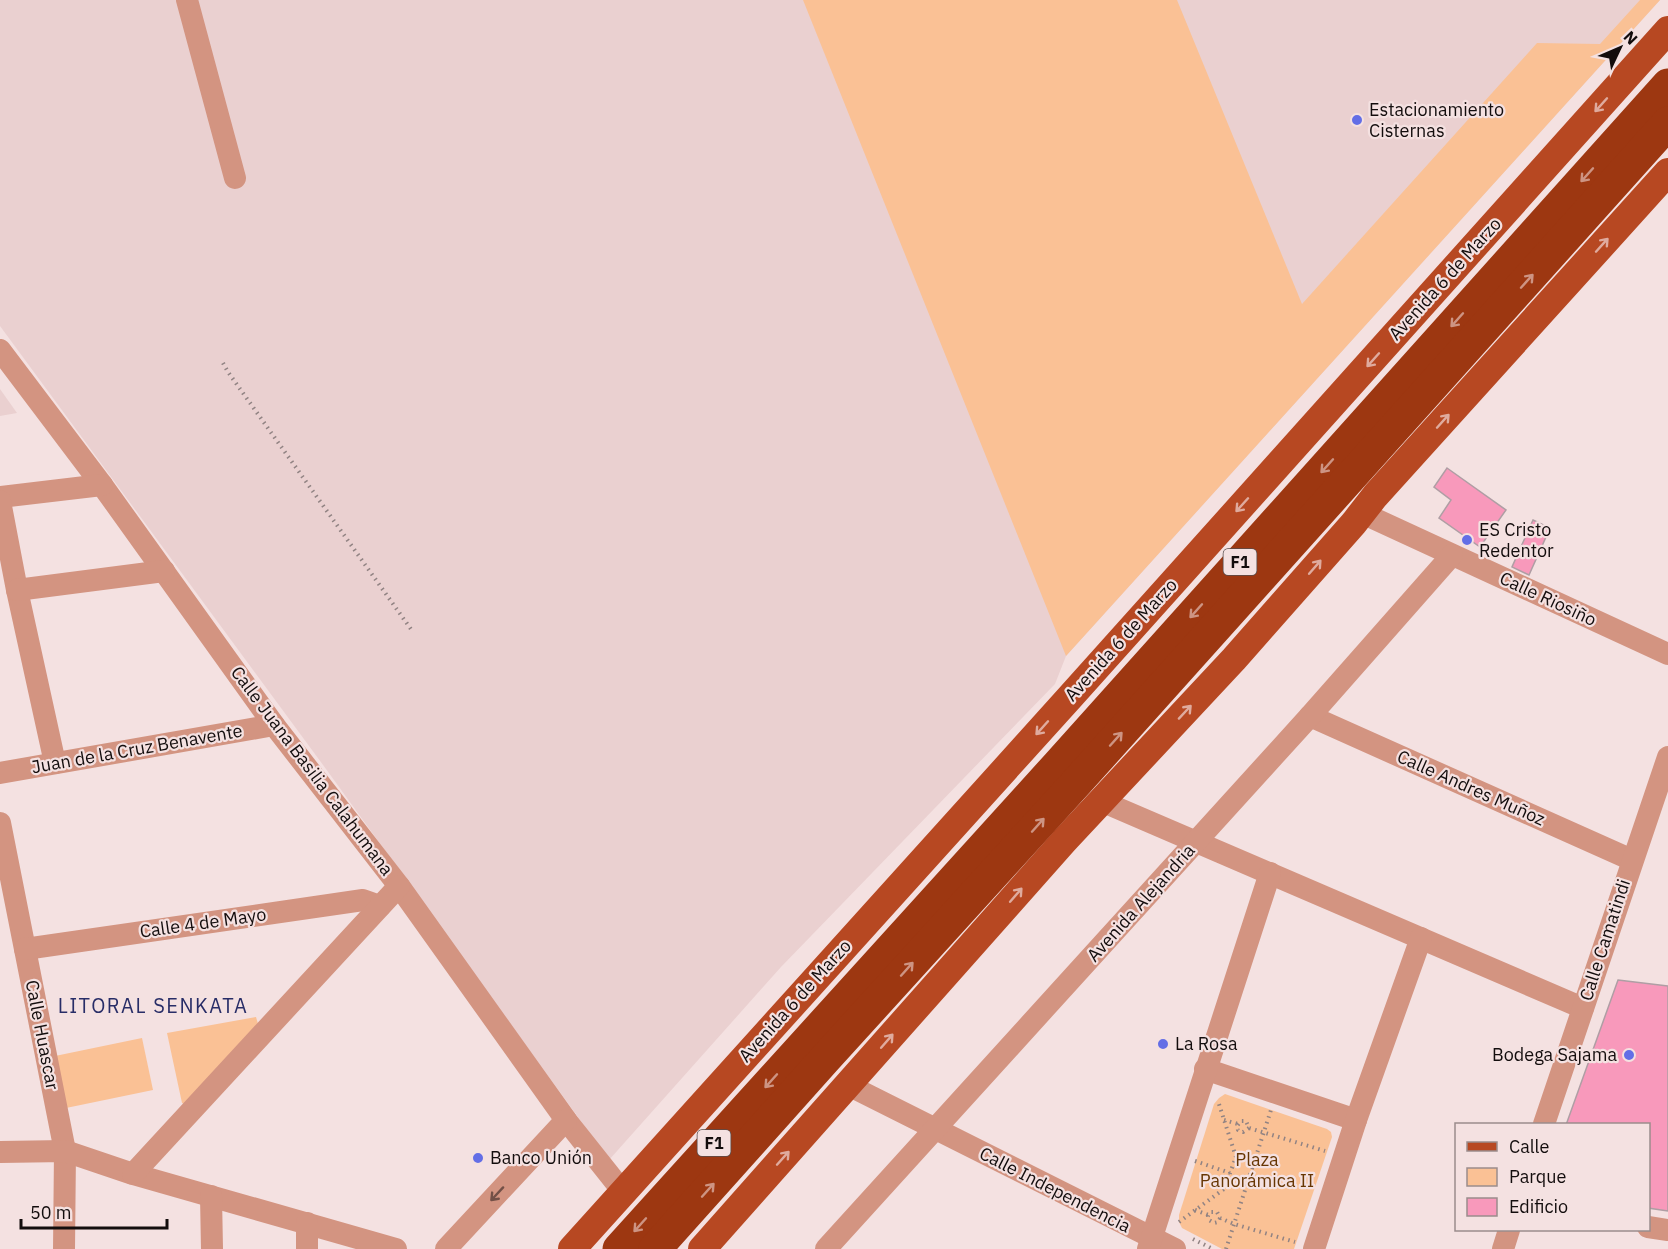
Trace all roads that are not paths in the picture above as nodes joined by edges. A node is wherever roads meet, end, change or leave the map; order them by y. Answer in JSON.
{"nodes":[{"id":1,"x":187,"y":0,"type":"edge"},
{"id":2,"x":1668,"y":30,"type":"edge"},
{"id":3,"x":1668,"y":85,"type":"edge"},
{"id":4,"x":1668,"y":123,"type":"edge"},
{"id":5,"x":1668,"y":172,"type":"edge"},
{"id":6,"x":235,"y":178,"type":"dead end"},
{"id":7,"x":0,"y":350,"type":"edge"},
{"id":8,"x":102,"y":485,"type":"junction"},
{"id":9,"x":0,"y":499,"type":"edge"},
{"id":10,"x":1362,"y":513,"type":"junction"},
{"id":11,"x":1452,"y":555,"type":"junction"},
{"id":12,"x":164,"y":571,"type":"junction"},
{"id":13,"x":17,"y":590,"type":"junction"},
{"id":14,"x":1668,"y":654,"type":"edge"},
{"id":15,"x":1310,"y":716,"type":"junction"},
{"id":16,"x":274,"y":725,"type":"junction"},
{"id":17,"x":1668,"y":757,"type":"edge"},
{"id":18,"x":55,"y":763,"type":"junction"},
{"id":19,"x":0,"y":772,"type":"edge"},
{"id":20,"x":1101,"y":801,"type":"junction"},
{"id":21,"x":0,"y":823,"type":"edge"},
{"id":22,"x":1196,"y":842,"type":"junction"},
{"id":23,"x":1632,"y":860,"type":"junction"},
{"id":24,"x":1270,"y":873,"type":"junction"},
{"id":25,"x":399,"y":886,"type":"junction"},
{"id":26,"x":380,"y":906,"type":"junction"},
{"id":27,"x":1421,"y":938,"type":"junction"},
{"id":28,"x":26,"y":949,"type":"junction"},
{"id":29,"x":1583,"y":1008,"type":"junction"},
{"id":30,"x":1205,"y":1069,"type":"junction"},
{"id":31,"x":848,"y":1085,"type":"junction"},
{"id":32,"x":566,"y":1120,"type":"junction"},
{"id":33,"x":1356,"y":1120,"type":"junction"},
{"id":34,"x":1545,"y":1123,"type":"edge"},
{"id":35,"x":936,"y":1130,"type":"junction"},
{"id":36,"x":65,"y":1151,"type":"junction"},
{"id":37,"x":0,"y":1152,"type":"edge"},
{"id":38,"x":134,"y":1174,"type":"junction"},
{"id":39,"x":624,"y":1193,"type":"junction"},
{"id":40,"x":211,"y":1196,"type":"junction"},
{"id":41,"x":307,"y":1224,"type":"junction"},
{"id":42,"x":1650,"y":1227,"type":"edge"},
{"id":43,"x":1668,"y":1230,"type":"edge"},
{"id":44,"x":1509,"y":1231,"type":"edge"},
{"id":45,"x":1150,"y":1244,"type":"edge"},
{"id":46,"x":1307,"y":1246,"type":"edge"},
{"id":47,"x":64,"y":1249,"type":"edge"},
{"id":48,"x":212,"y":1249,"type":"edge"},
{"id":49,"x":307,"y":1249,"type":"edge"},
{"id":50,"x":396,"y":1249,"type":"edge"},
{"id":51,"x":446,"y":1249,"type":"edge"},
{"id":52,"x":572,"y":1249,"type":"edge"},
{"id":53,"x":619,"y":1249,"type":"edge"},
{"id":54,"x":655,"y":1249,"type":"edge"},
{"id":55,"x":702,"y":1249,"type":"edge"},
{"id":56,"x":826,"y":1249,"type":"edge"},
{"id":57,"x":1175,"y":1249,"type":"edge"},
{"id":58,"x":1503,"y":1249,"type":"edge"}],
"edges":[{"from":1,"to":6,"type":"street"},
{"from":2,"to":39,"type":"main road","name":"Avenida 6 de Marzo","one_way":true},
{"from":3,"to":53,"type":"highway","name":"Avenida 6 de Marzo","number":"F1","one_way":true},
{"from":54,"to":4,"type":"highway","number":"F1","one_way":true},
{"from":10,"to":5,"type":"main road","one_way":true},
{"from":7,"to":8,"type":"street","name":"Calle Juana Basilia Calahumana"},
{"from":8,"to":9,"type":"street"},
{"from":8,"to":12,"type":"street","name":"Calle Juana Basilia Calahumana"},
{"from":9,"to":13,"type":"street"},
{"from":10,"to":11,"type":"street","name":"Calle Riosiño"},
{"from":20,"to":10,"type":"main road","one_way":true},
{"from":11,"to":14,"type":"street","name":"Calle Riosiño"},
{"from":11,"to":15,"type":"street","name":"Avenida Alejandria"},
{"from":12,"to":13,"type":"street"},
{"from":12,"to":16,"type":"street","name":"Calle Juana Basilia Calahumana"},
{"from":13,"to":18,"type":"street"},
{"from":15,"to":22,"type":"street","name":"Avenida Alejandria"},
{"from":15,"to":23,"type":"street","name":"Calle Andres Muñoz"},
{"from":16,"to":18,"type":"street","name":"Juan de la Cruz Benavente"},
{"from":16,"to":25,"type":"street","name":"Calle Juana Basilia Calahumana"},
{"from":17,"to":23,"type":"street","name":"Calle Camatindi"},
{"from":18,"to":19,"type":"street","name":"Juan de la Cruz Benavente"},
{"from":20,"to":22,"type":"street"},
{"from":31,"to":20,"type":"main road","one_way":true},
{"from":21,"to":28,"type":"street","name":"Calle Huascar"},
{"from":22,"to":24,"type":"street"},
{"from":22,"to":35,"type":"street","name":"Avenida Alejandria"},
{"from":23,"to":29,"type":"street","name":"Calle Camatindi"},
{"from":24,"to":27,"type":"street"},
{"from":24,"to":30,"type":"street"},
{"from":25,"to":26,"type":"street"},
{"from":25,"to":32,"type":"street","name":"Calle Juana Basilia Calahumana"},
{"from":26,"to":28,"type":"street","name":"Calle 4 de Mayo"},
{"from":26,"to":38,"type":"street"},
{"from":27,"to":29,"type":"street"},
{"from":27,"to":33,"type":"street"},
{"from":28,"to":36,"type":"street","name":"Calle Huascar"},
{"from":29,"to":34,"type":"street","name":"Calle Camatindi"},
{"from":30,"to":33,"type":"street"},
{"from":30,"to":45,"type":"street"},
{"from":31,"to":35,"type":"street","name":"Calle Independencia"},
{"from":55,"to":31,"type":"main road","one_way":true},
{"from":32,"to":39,"type":"street","name":"Calle Juana Basilia Calahumana"},
{"from":32,"to":51,"type":"street","one_way":true},
{"from":33,"to":46,"type":"street"},
{"from":35,"to":45,"type":"street","name":"Calle Independencia"},
{"from":35,"to":56,"type":"street","name":"Avenida Alejandria"},
{"from":36,"to":37,"type":"street"},
{"from":36,"to":38,"type":"street"},
{"from":36,"to":47,"type":"street","name":"Calle Huascar"},
{"from":38,"to":40,"type":"street"},
{"from":39,"to":52,"type":"main road","name":"Avenida 6 de Marzo"},
{"from":40,"to":41,"type":"street"},
{"from":40,"to":48,"type":"street"},
{"from":41,"to":49,"type":"street"},
{"from":41,"to":50,"type":"street"},
{"from":42,"to":43,"type":"street"},
{"from":44,"to":58,"type":"street"},
{"from":45,"to":57,"type":"street","name":"Calle Independencia"}]}
